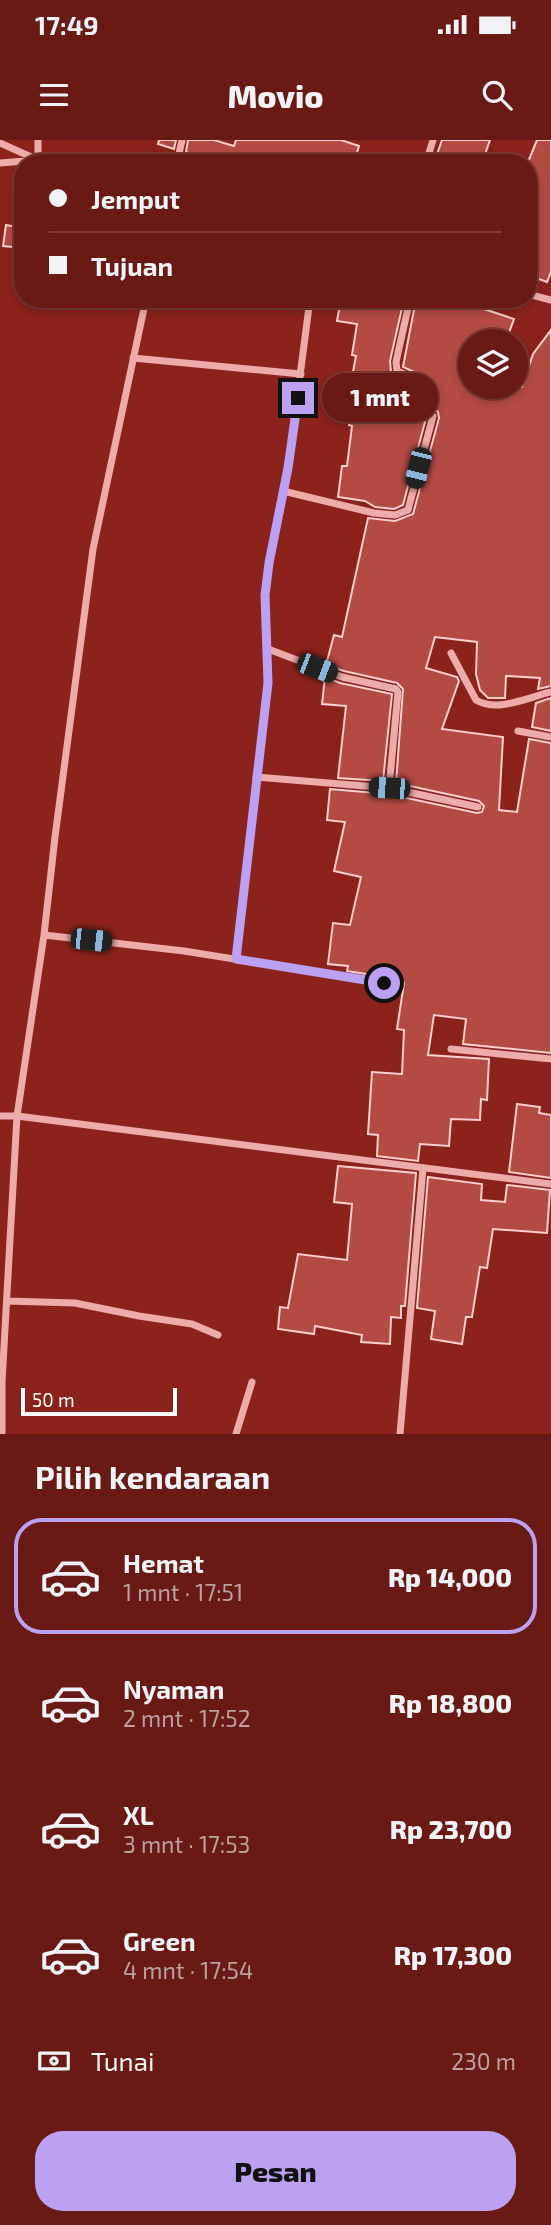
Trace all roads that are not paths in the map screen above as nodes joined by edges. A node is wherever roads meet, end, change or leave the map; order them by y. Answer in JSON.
{"nodes":[{"id":1,"x":0,"y":142,"type":"edge"},
{"id":2,"x":25,"y":154,"type":"edge"},
{"id":3,"x":144,"y":308,"type":"edge"},
{"id":4,"x":309,"y":308,"type":"edge"},
{"id":5,"x":408,"y":308,"type":"edge"},
{"id":6,"x":133,"y":358,"type":"junction"},
{"id":7,"x":301,"y":374,"type":"junction"},
{"id":8,"x":283,"y":491,"type":"junction"},
{"id":9,"x":268,"y":649,"type":"junction"},
{"id":10,"x":451,"y":653,"type":"dead end"},
{"id":11,"x":551,"y":692,"type":"edge"},
{"id":12,"x":518,"y":731,"type":"dead end"},
{"id":13,"x":551,"y":737,"type":"edge"},
{"id":14,"x":256,"y":777,"type":"junction"},
{"id":15,"x":389,"y":788,"type":"junction"},
{"id":16,"x":478,"y":807,"type":"dead end"},
{"id":17,"x":44,"y":935,"type":"junction"},
{"id":18,"x":236,"y":959,"type":"junction"},
{"id":19,"x":384,"y":983,"type":"dead end"},
{"id":20,"x":451,"y":1049,"type":"dead end"},
{"id":21,"x":551,"y":1059,"type":"edge"},
{"id":22,"x":0,"y":1116,"type":"edge"},
{"id":23,"x":17,"y":1116,"type":"junction"},
{"id":24,"x":423,"y":1168,"type":"junction"},
{"id":25,"x":551,"y":1184,"type":"edge"},
{"id":26,"x":7,"y":1301,"type":"junction"},
{"id":27,"x":218,"y":1335,"type":"dead end"},
{"id":28,"x":252,"y":1382,"type":"dead end"},
{"id":29,"x":2,"y":1434,"type":"edge"},
{"id":30,"x":236,"y":1434,"type":"edge"},
{"id":31,"x":400,"y":1434,"type":"edge"}],
"edges":[{"from":1,"to":2,"type":"street"},
{"from":3,"to":6,"type":"street"},
{"from":4,"to":7,"type":"street"},
{"from":5,"to":8,"type":"street"},
{"from":6,"to":7,"type":"street"},
{"from":6,"to":17,"type":"street"},
{"from":7,"to":8,"type":"street"},
{"from":8,"to":9,"type":"street"},
{"from":9,"to":14,"type":"street"},
{"from":9,"to":15,"type":"street"},
{"from":10,"to":11,"type":"street"},
{"from":12,"to":13,"type":"street"},
{"from":14,"to":15,"type":"street"},
{"from":14,"to":18,"type":"street"},
{"from":15,"to":16,"type":"street"},
{"from":17,"to":18,"type":"street"},
{"from":17,"to":23,"type":"street"},
{"from":18,"to":19,"type":"street"},
{"from":20,"to":21,"type":"street"},
{"from":22,"to":23,"type":"street"},
{"from":23,"to":24,"type":"street"},
{"from":23,"to":26,"type":"street"},
{"from":24,"to":25,"type":"street"},
{"from":24,"to":31,"type":"street"},
{"from":26,"to":27,"type":"street"},
{"from":26,"to":29,"type":"street"},
{"from":28,"to":30,"type":"street"}]}
